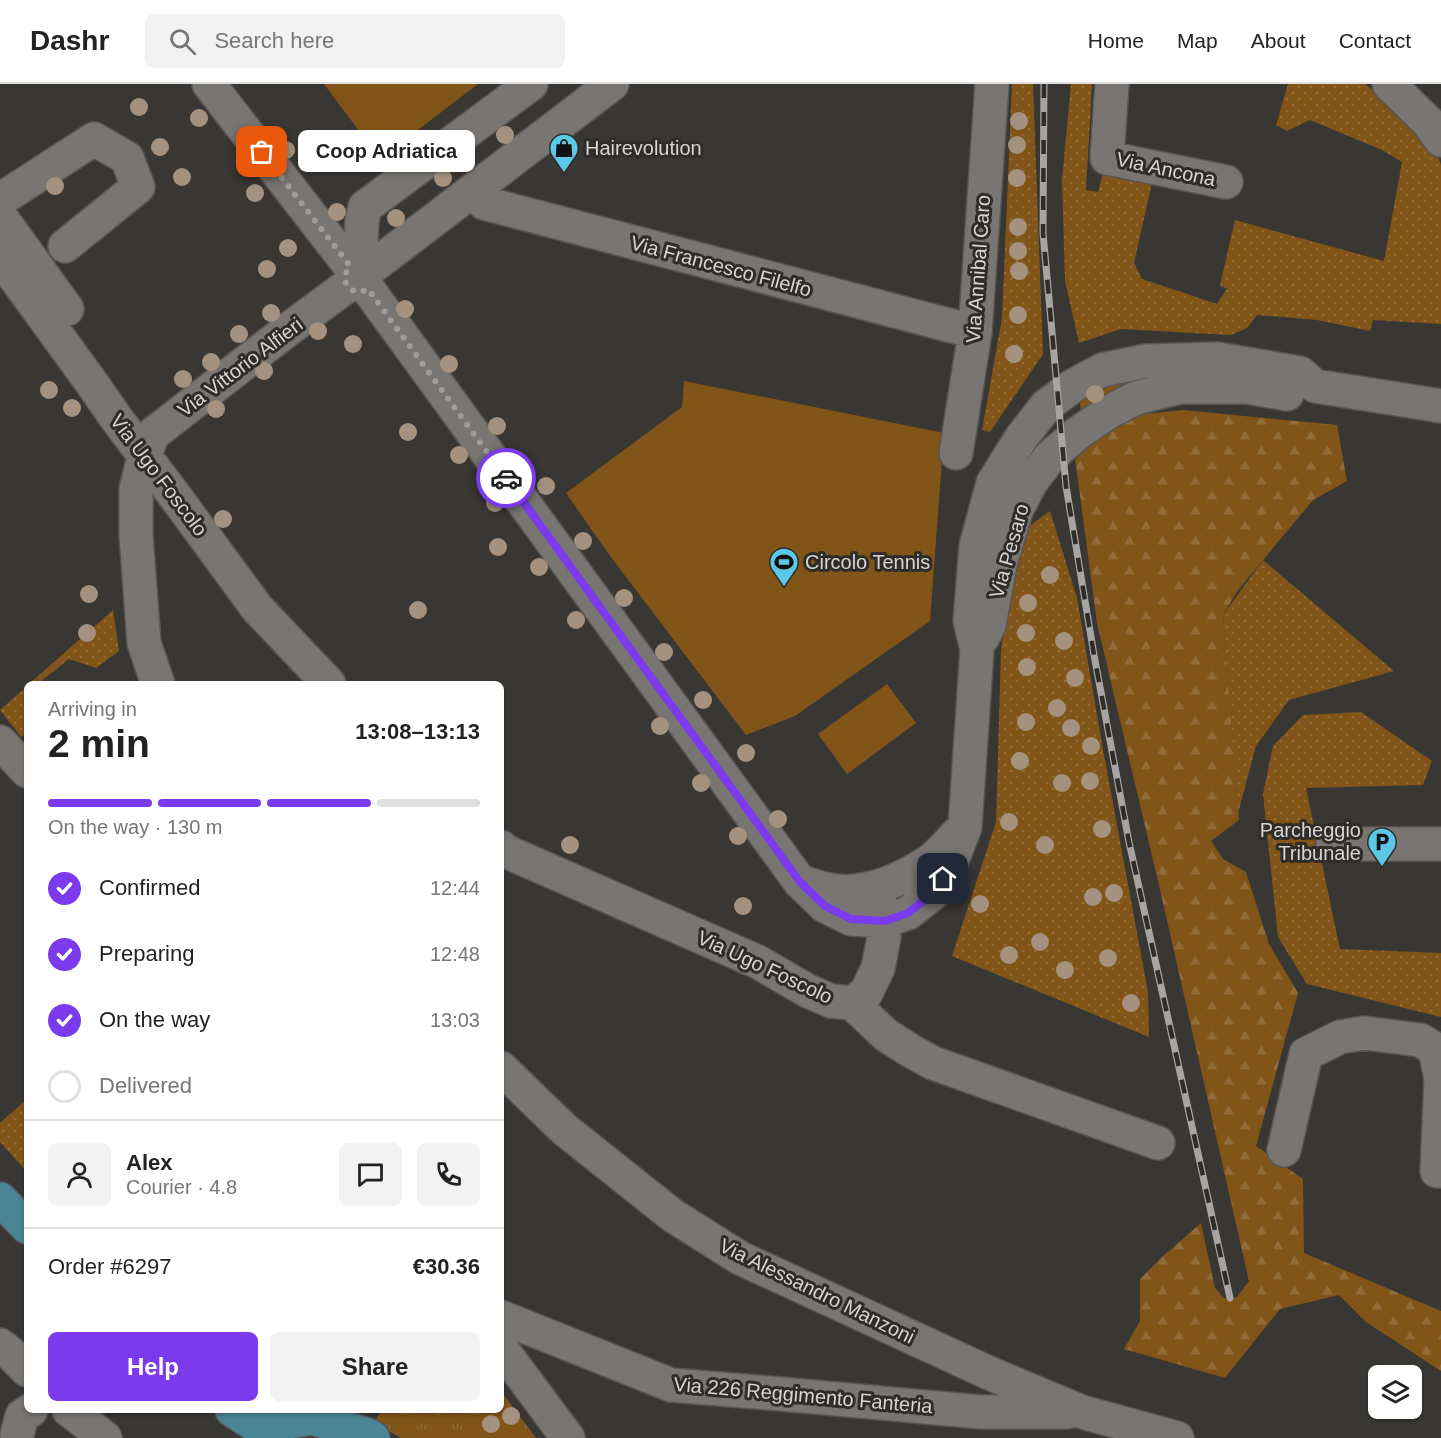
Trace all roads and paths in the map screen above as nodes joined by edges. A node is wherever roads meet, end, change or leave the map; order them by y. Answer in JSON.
{"nodes":[{"id":1,"x":209,"y":84,"type":"edge"},
{"id":2,"x":531,"y":84,"type":"edge"},
{"id":3,"x":612,"y":84,"type":"edge"},
{"id":4,"x":992,"y":84,"type":"edge"},
{"id":5,"x":1112,"y":84,"type":"edge"},
{"id":6,"x":1389,"y":84,"type":"edge"},
{"id":7,"x":1441,"y":140,"type":"edge"},
{"id":8,"x":1226,"y":182,"type":"dead end"},
{"id":9,"x":473,"y":190,"type":"junction"},
{"id":10,"x":0,"y":200,"type":"edge"},
{"id":11,"x":0,"y":216,"type":"edge"},
{"id":12,"x":65,"y":246,"type":"dead end"},
{"id":13,"x":0,"y":257,"type":"edge"},
{"id":14,"x":359,"y":274,"type":"junction"},
{"id":15,"x":67,"y":309,"type":"dead end"},
{"id":16,"x":975,"y":332,"type":"junction"},
{"id":17,"x":1441,"y":406,"type":"edge"},
{"id":18,"x":956,"y":453,"type":"dead end"},
{"id":19,"x":144,"y":457,"type":"junction"},
{"id":20,"x":157,"y":681,"type":"edge"},
{"id":21,"x":326,"y":681,"type":"edge"},
{"id":22,"x":0,"y":742,"type":"edge"},
{"id":23,"x":24,"y":768,"type":"edge"},
{"id":24,"x":965,"y":827,"type":"junction"},
{"id":25,"x":1333,"y":844,"type":"dead end"},
{"id":26,"x":1441,"y":844,"type":"edge"},
{"id":27,"x":504,"y":850,"type":"edge"},
{"id":28,"x":800,"y":882,"type":"junction"},
{"id":29,"x":875,"y":887,"type":"junction"},
{"id":30,"x":885,"y":921,"type":"junction"},
{"id":31,"x":852,"y":1004,"type":"junction"},
{"id":32,"x":504,"y":1071,"type":"edge"},
{"id":33,"x":1158,"y":1143,"type":"dead end"},
{"id":34,"x":1284,"y":1150,"type":"dead end"},
{"id":35,"x":1441,"y":1171,"type":"edge"},
{"id":36,"x":0,"y":1198,"type":"edge"},
{"id":37,"x":24,"y":1224,"type":"edge"},
{"id":38,"x":504,"y":1318,"type":"edge"},
{"id":39,"x":504,"y":1352,"type":"edge"},
{"id":40,"x":1082,"y":1412,"type":"junction"},
{"id":41,"x":26,"y":1413,"type":"edge"},
{"id":42,"x":73,"y":1413,"type":"edge"},
{"id":43,"x":255,"y":1425,"type":"edge"},
{"id":44,"x":17,"y":1438,"type":"edge"},
{"id":45,"x":105,"y":1438,"type":"edge"},
{"id":46,"x":373,"y":1438,"type":"edge"},
{"id":47,"x":568,"y":1438,"type":"edge"},
{"id":48,"x":1177,"y":1438,"type":"edge"}],
"edges":[{"from":1,"to":14,"type":"street"},
{"from":2,"to":14,"type":"street"},
{"from":3,"to":9,"type":"street","name":"Via Vittorio Alfieri"},
{"from":4,"to":16,"type":"street","name":"Via Annibal Caro"},
{"from":5,"to":8,"type":"street","name":"Via Ancona"},
{"from":6,"to":7,"type":"street"},
{"from":9,"to":14,"type":"street","name":"Via Vittorio Alfieri"},
{"from":9,"to":16,"type":"street","name":"Via Francesco Filelfo"},
{"from":10,"to":12,"type":"street"},
{"from":11,"to":15,"type":"street"},
{"from":13,"to":19,"type":"street","name":"Via Ugo Foscolo"},
{"from":14,"to":19,"type":"street","name":"Via Vittorio Alfieri"},
{"from":14,"to":28,"type":"street"},
{"from":16,"to":18,"type":"street","name":"Via Annibal Caro"},
{"from":17,"to":24,"type":"street","name":"Via Pesaro"},
{"from":19,"to":20,"type":"street"},
{"from":19,"to":21,"type":"street","name":"Via Ugo Foscolo"},
{"from":22,"to":23,"type":"street"},
{"from":24,"to":29,"type":"street"},
{"from":24,"to":30,"type":"street","name":"Via Pesaro"},
{"from":25,"to":26,"type":"street"},
{"from":27,"to":31,"type":"street","name":"Via Ugo Foscolo"},
{"from":28,"to":29,"type":"street"},
{"from":28,"to":30,"type":"street"},
{"from":29,"to":30,"type":"street"},
{"from":30,"to":31,"type":"street"},
{"from":31,"to":33,"type":"street","name":"Via Ugo Foscolo"},
{"from":32,"to":40,"type":"street","name":"Via Alessandro Manzoni"},
{"from":34,"to":35,"type":"street"},
{"from":36,"to":37,"type":"main road"},
{"from":38,"to":40,"type":"street","name":"Via 226 Reggimento Fanteria"},
{"from":39,"to":47,"type":"street"},
{"from":40,"to":48,"type":"street","name":"Via Alessandro Manzoni"},
{"from":41,"to":44,"type":"street"},
{"from":42,"to":45,"type":"street"},
{"from":43,"to":46,"type":"main road"}]}
